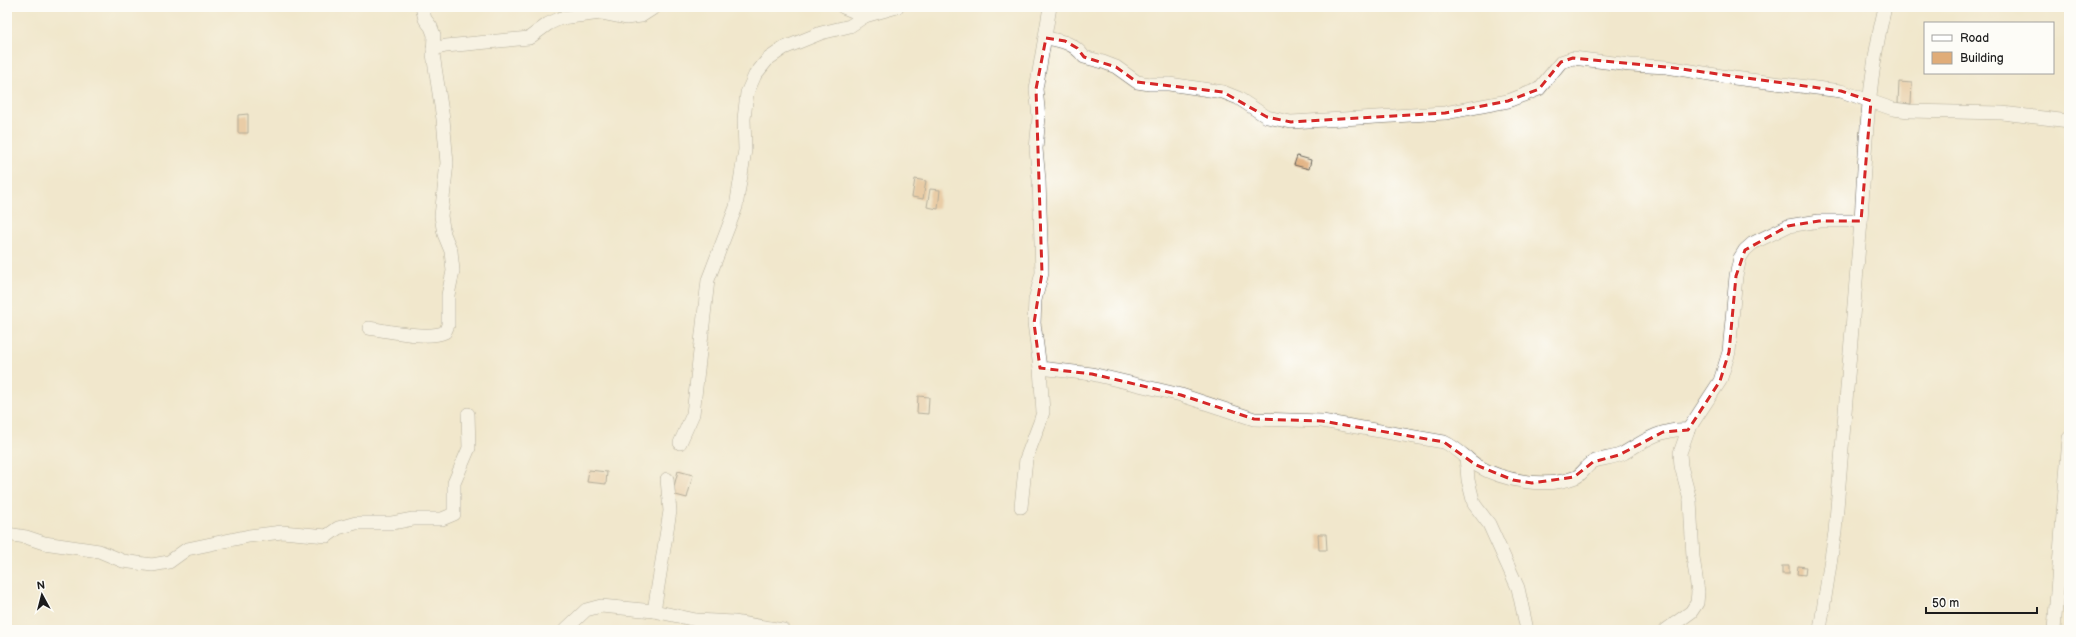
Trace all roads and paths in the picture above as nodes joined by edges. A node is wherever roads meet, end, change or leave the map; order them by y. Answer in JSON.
{"nodes":[{"id":1,"x":422,"y":7,"type":"edge"},
{"id":2,"x":655,"y":7,"type":"edge"},
{"id":3,"x":843,"y":7,"type":"edge"},
{"id":4,"x":897,"y":7,"type":"edge"},
{"id":5,"x":1050,"y":7,"type":"edge"},
{"id":6,"x":1885,"y":7,"type":"edge"},
{"id":7,"x":865,"y":16,"type":"junction"},
{"id":8,"x":1046,"y":38,"type":"junction"},
{"id":9,"x":433,"y":49,"type":"junction"},
{"id":10,"x":1870,"y":102,"type":"junction"},
{"id":11,"x":2069,"y":121,"type":"edge"},
{"id":12,"x":1861,"y":221,"type":"junction"},
{"id":13,"x":369,"y":328,"type":"dead end"},
{"id":14,"x":1040,"y":368,"type":"junction"},
{"id":15,"x":468,"y":414,"type":"dead end"},
{"id":16,"x":1688,"y":430,"type":"junction"},
{"id":17,"x":2069,"y":438,"type":"edge"},
{"id":18,"x":680,"y":443,"type":"dead end"},
{"id":19,"x":1466,"y":457,"type":"junction"},
{"id":20,"x":667,"y":479,"type":"dead end"},
{"id":21,"x":1021,"y":507,"type":"dead end"},
{"id":22,"x":7,"y":534,"type":"edge"},
{"id":23,"x":654,"y":611,"type":"junction"},
{"id":24,"x":565,"y":630,"type":"edge"},
{"id":25,"x":783,"y":630,"type":"edge"},
{"id":26,"x":1527,"y":630,"type":"edge"},
{"id":27,"x":1666,"y":630,"type":"edge"},
{"id":28,"x":1820,"y":630,"type":"edge"},
{"id":29,"x":2054,"y":630,"type":"edge"}],
"edges":[{"from":1,"to":9,"type":"street"},
{"from":2,"to":9,"type":"street"},
{"from":3,"to":7,"type":"street"},
{"from":4,"to":7,"type":"street"},
{"from":5,"to":8,"type":"street"},
{"from":6,"to":10,"type":"street"},
{"from":7,"to":18,"type":"street"},
{"from":8,"to":10,"type":"street"},
{"from":8,"to":14,"type":"street"},
{"from":9,"to":13,"type":"street"},
{"from":10,"to":11,"type":"street"},
{"from":10,"to":12,"type":"street"},
{"from":12,"to":16,"type":"street"},
{"from":12,"to":28,"type":"street"},
{"from":14,"to":19,"type":"street"},
{"from":14,"to":21,"type":"street"},
{"from":15,"to":22,"type":"street"},
{"from":16,"to":19,"type":"street"},
{"from":16,"to":27,"type":"street"},
{"from":17,"to":29,"type":"street"},
{"from":19,"to":26,"type":"street"},
{"from":20,"to":23,"type":"street"},
{"from":23,"to":24,"type":"street"},
{"from":23,"to":25,"type":"street"}]}
